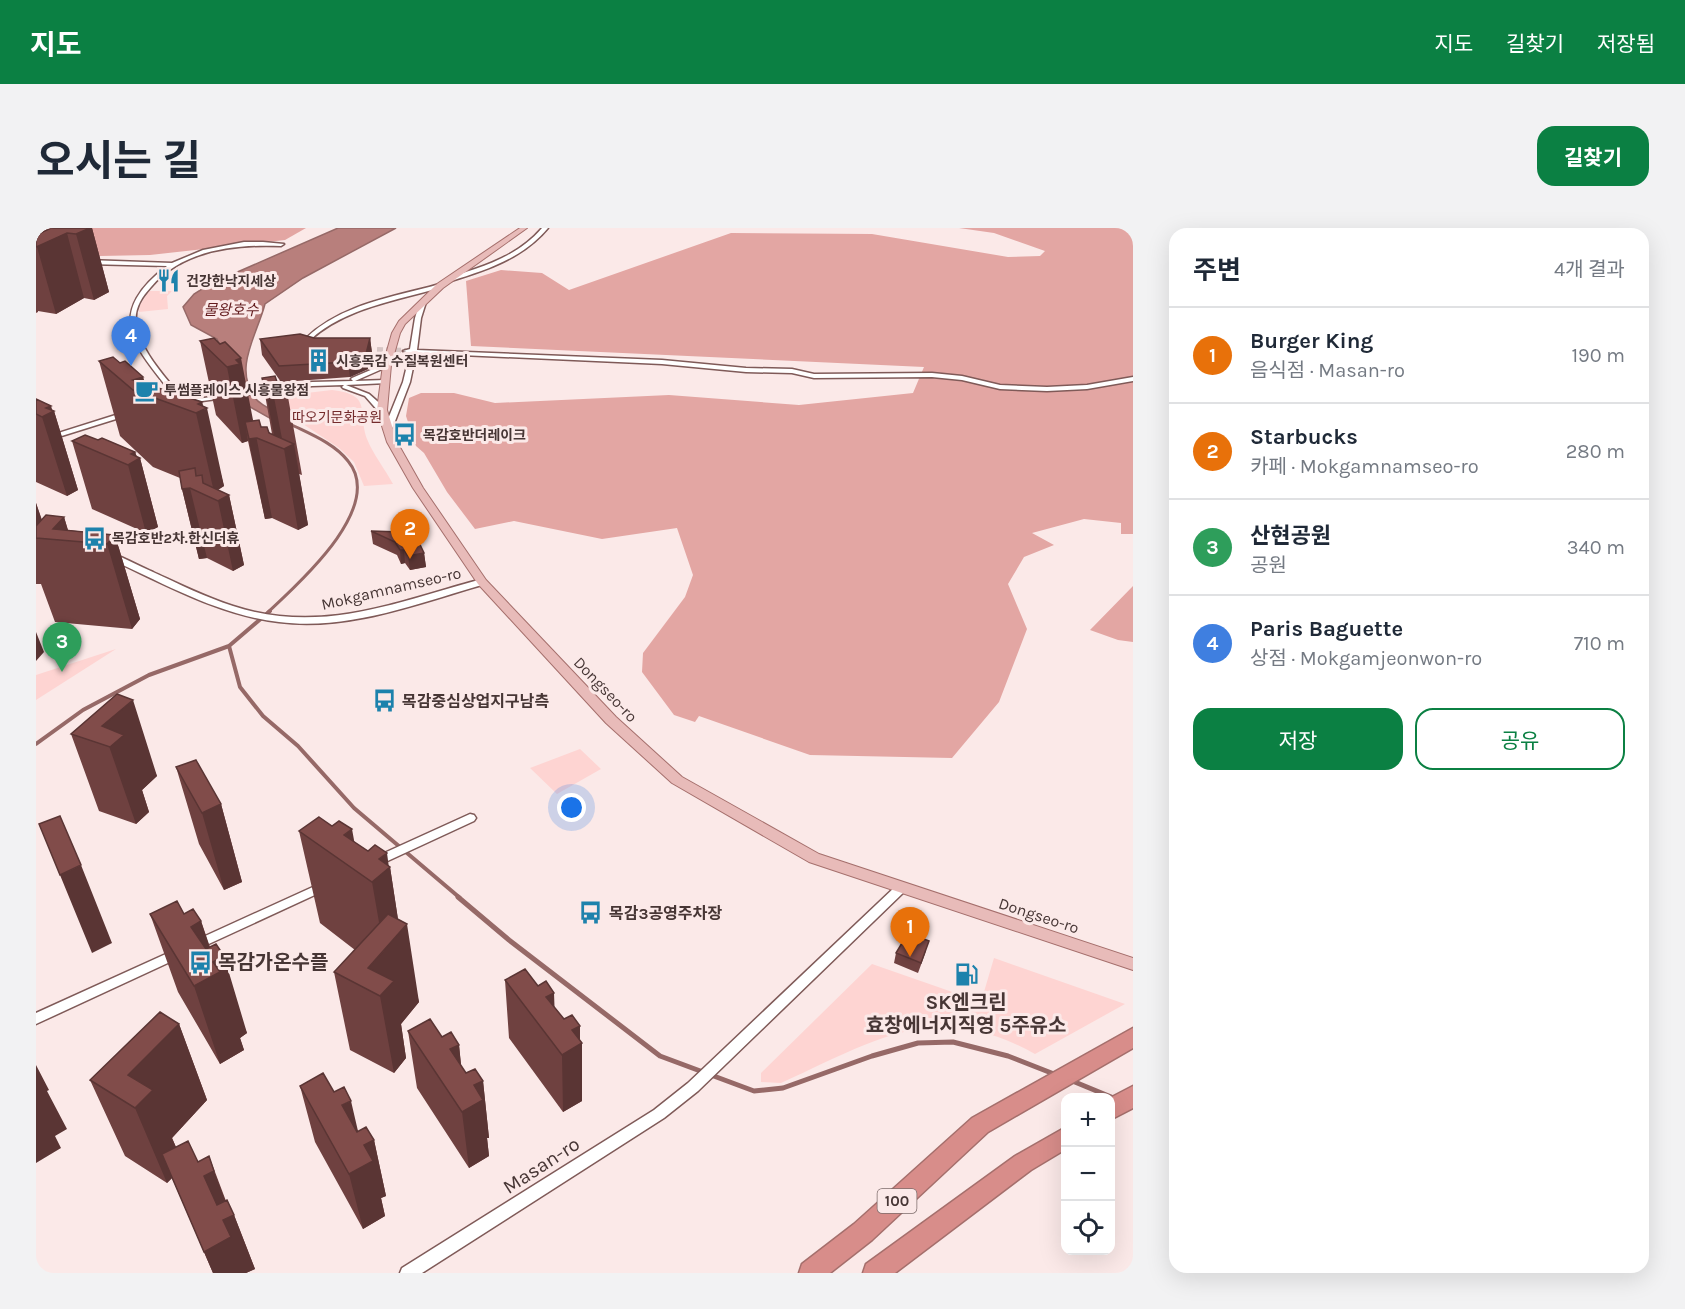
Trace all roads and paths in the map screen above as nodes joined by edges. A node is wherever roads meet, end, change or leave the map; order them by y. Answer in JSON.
{"nodes":[{"id":1,"x":524,"y":228,"type":"edge"},
{"id":2,"x":545,"y":228,"type":"edge"},
{"id":3,"x":281,"y":244,"type":"dead end"},
{"id":4,"x":81,"y":262,"type":"dead end"},
{"id":5,"x":172,"y":265,"type":"junction"},
{"id":6,"x":451,"y":279,"type":"junction"},
{"id":7,"x":440,"y":286,"type":"junction"},
{"id":8,"x":423,"y":302,"type":"junction"},
{"id":9,"x":316,"y":349,"type":"edge"},
{"id":10,"x":410,"y":352,"type":"junction"},
{"id":11,"x":387,"y":365,"type":"junction"},
{"id":12,"x":1133,"y":379,"type":"edge"},
{"id":13,"x":385,"y":382,"type":"junction"},
{"id":14,"x":312,"y":384,"type":"junction"},
{"id":15,"x":182,"y":403,"type":"junction"},
{"id":16,"x":173,"y":405,"type":"edge"},
{"id":17,"x":381,"y":410,"type":"junction"},
{"id":18,"x":137,"y":412,"type":"edge"},
{"id":19,"x":388,"y":429,"type":"junction"},
{"id":20,"x":36,"y":442,"type":"edge"},
{"id":21,"x":102,"y":553,"type":"dead end"},
{"id":22,"x":482,"y":582,"type":"junction"},
{"id":23,"x":470,"y":818,"type":"dead end"},
{"id":24,"x":365,"y":867,"type":"edge"},
{"id":25,"x":334,"y":881,"type":"edge"},
{"id":26,"x":900,"y":889,"type":"junction"},
{"id":27,"x":1133,"y":964,"type":"edge"},
{"id":28,"x":36,"y":1019,"type":"edge"},
{"id":29,"x":1133,"y":1037,"type":"edge"},
{"id":30,"x":1133,"y":1096,"type":"edge"},
{"id":31,"x":1115,"y":1107,"type":"edge"},
{"id":32,"x":1061,"y":1139,"type":"edge"},
{"id":33,"x":408,"y":1273,"type":"edge"},
{"id":34,"x":811,"y":1273,"type":"edge"},
{"id":35,"x":875,"y":1273,"type":"edge"}],
"edges":[{"from":1,"to":6,"type":"main road","name":"Dongseo-ro"},
{"from":2,"to":6,"type":"street"},
{"from":3,"to":5,"type":"street"},
{"from":4,"to":5,"type":"street"},
{"from":5,"to":15,"type":"street"},
{"from":6,"to":7,"type":"main road","name":"Dongseo-ro"},
{"from":7,"to":8,"type":"main road","name":"Dongseo-ro"},
{"from":7,"to":9,"type":"street"},
{"from":8,"to":10,"type":"street"},
{"from":8,"to":11,"type":"main road","name":"Dongseo-ro"},
{"from":10,"to":12,"type":"street"},
{"from":10,"to":19,"type":"street"},
{"from":11,"to":13,"type":"main road","name":"Dongseo-ro"},
{"from":11,"to":14,"type":"street"},
{"from":13,"to":14,"type":"street"},
{"from":13,"to":17,"type":"main road","name":"Dongseo-ro"},
{"from":14,"to":15,"type":"street"},
{"from":14,"to":17,"type":"street"},
{"from":15,"to":16,"type":"street"},
{"from":17,"to":19,"type":"main road","name":"Dongseo-ro"},
{"from":18,"to":20,"type":"street"},
{"from":19,"to":22,"type":"main road","name":"Dongseo-ro"},
{"from":21,"to":22,"type":"street","name":"Mokgamnamseo-ro"},
{"from":22,"to":26,"type":"main road","name":"Dongseo-ro"},
{"from":23,"to":24,"type":"street"},
{"from":25,"to":28,"type":"street"},
{"from":26,"to":27,"type":"main road","name":"Dongseo-ro"},
{"from":26,"to":33,"type":"street","name":"Masan-ro"},
{"from":29,"to":34,"type":"highway","number":"100"},
{"from":30,"to":31,"type":"highway"},
{"from":32,"to":35,"type":"highway","number":"100"}]}
